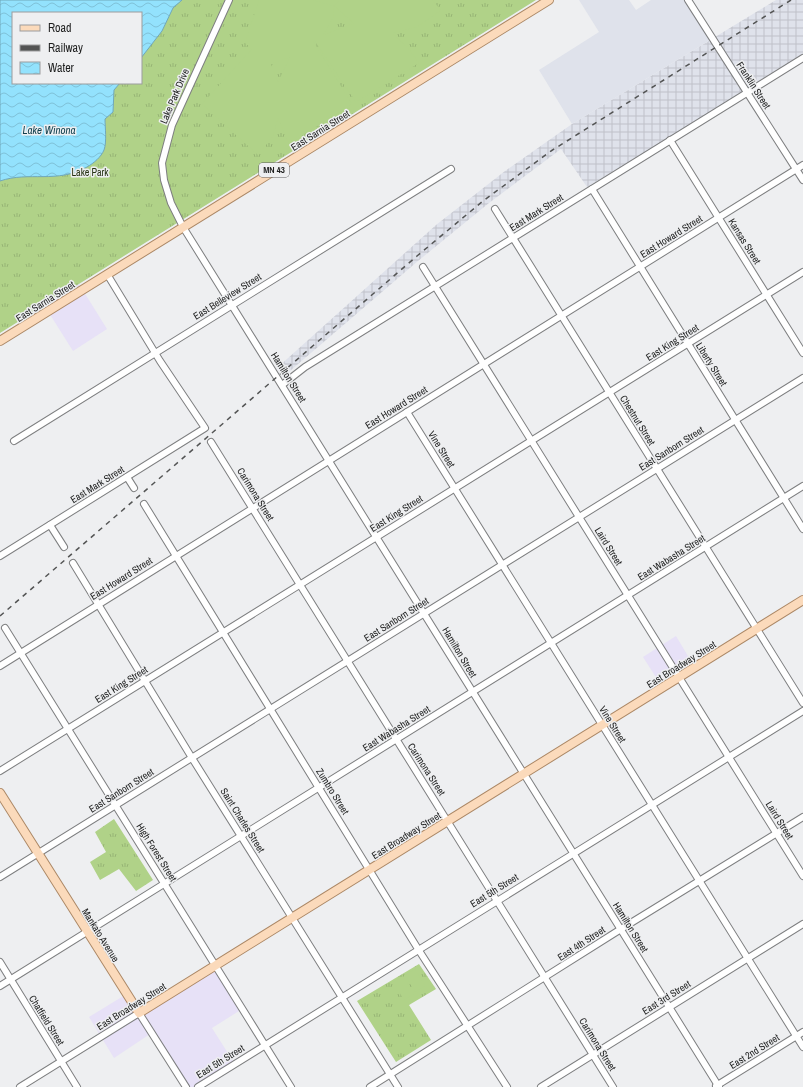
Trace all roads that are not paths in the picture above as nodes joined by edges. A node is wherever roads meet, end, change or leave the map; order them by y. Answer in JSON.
{"nodes":[{"id":1,"x":229,"y":0,"type":"edge"},
{"id":2,"x":549,"y":0,"type":"edge"},
{"id":3,"x":688,"y":0,"type":"edge"},
{"id":4,"x":803,"y":58,"type":"edge"},
{"id":5,"x":747,"y":93,"type":"junction"},
{"id":6,"x":670,"y":140,"type":"junction"},
{"id":7,"x":803,"y":165,"type":"edge"},
{"id":8,"x":451,"y":168,"type":"dead end"},
{"id":9,"x":796,"y":169,"type":"junction"},
{"id":10,"x":803,"y":180,"type":"edge"},
{"id":11,"x":592,"y":189,"type":"junction"},
{"id":12,"x":495,"y":209,"type":"dead end"},
{"id":13,"x":719,"y":218,"type":"junction"},
{"id":14,"x":183,"y":227,"type":"junction"},
{"id":15,"x":513,"y":238,"type":"junction"},
{"id":16,"x":423,"y":267,"type":"dead end"},
{"id":17,"x":640,"y":267,"type":"junction"},
{"id":18,"x":803,"y":272,"type":"edge"},
{"id":19,"x":108,"y":274,"type":"junction"},
{"id":20,"x":435,"y":287,"type":"junction"},
{"id":21,"x":767,"y":295,"type":"junction"},
{"id":22,"x":232,"y":304,"type":"junction"},
{"id":23,"x":561,"y":316,"type":"junction"},
{"id":24,"x":0,"y":341,"type":"edge"},
{"id":25,"x":688,"y":344,"type":"junction"},
{"id":26,"x":155,"y":353,"type":"junction"},
{"id":27,"x":803,"y":353,"type":"edge"},
{"id":28,"x":484,"y":364,"type":"junction"},
{"id":29,"x":803,"y":378,"type":"edge"},
{"id":30,"x":282,"y":385,"type":"junction"},
{"id":31,"x":609,"y":393,"type":"junction"},
{"id":32,"x":407,"y":412,"type":"junction"},
{"id":33,"x":735,"y":420,"type":"junction"},
{"id":34,"x":14,"y":441,"type":"dead end"},
{"id":35,"x":531,"y":441,"type":"junction"},
{"id":36,"x":211,"y":442,"type":"dead end"},
{"id":37,"x":329,"y":461,"type":"junction"},
{"id":38,"x":657,"y":469,"type":"junction"},
{"id":39,"x":127,"y":477,"type":"junction"},
{"id":40,"x":803,"y":486,"type":"edge"},
{"id":41,"x":134,"y":488,"type":"dead end"},
{"id":42,"x":454,"y":489,"type":"junction"},
{"id":43,"x":784,"y":498,"type":"junction"},
{"id":44,"x":144,"y":504,"type":"dead end"},
{"id":45,"x":253,"y":508,"type":"junction"},
{"id":46,"x":579,"y":517,"type":"junction"},
{"id":47,"x":50,"y":525,"type":"junction"},
{"id":48,"x":803,"y":528,"type":"edge"},
{"id":49,"x":377,"y":537,"type":"junction"},
{"id":50,"x":705,"y":546,"type":"junction"},
{"id":51,"x":64,"y":547,"type":"dead end"},
{"id":52,"x":0,"y":556,"type":"edge"},
{"id":53,"x":176,"y":556,"type":"junction"},
{"id":54,"x":73,"y":563,"type":"dead end"},
{"id":55,"x":502,"y":566,"type":"junction"},
{"id":56,"x":300,"y":584,"type":"junction"},
{"id":57,"x":628,"y":596,"type":"junction"},
{"id":58,"x":803,"y":600,"type":"edge"},
{"id":59,"x":98,"y":605,"type":"junction"},
{"id":60,"x":424,"y":613,"type":"junction"},
{"id":61,"x":6,"y":628,"type":"dead end"},
{"id":62,"x":756,"y":629,"type":"junction"},
{"id":63,"x":223,"y":632,"type":"junction"},
{"id":64,"x":550,"y":643,"type":"junction"},
{"id":65,"x":21,"y":653,"type":"junction"},
{"id":66,"x":348,"y":660,"type":"junction"},
{"id":67,"x":0,"y":666,"type":"edge"},
{"id":68,"x":679,"y":677,"type":"junction"},
{"id":69,"x":145,"y":681,"type":"junction"},
{"id":70,"x":472,"y":691,"type":"junction"},
{"id":71,"x":803,"y":703,"type":"edge"},
{"id":72,"x":270,"y":709,"type":"junction"},
{"id":73,"x":803,"y":711,"type":"edge"},
{"id":74,"x":602,"y":725,"type":"junction"},
{"id":75,"x":68,"y":729,"type":"junction"},
{"id":76,"x":396,"y":740,"type":"junction"},
{"id":77,"x":728,"y":756,"type":"junction"},
{"id":78,"x":192,"y":758,"type":"junction"},
{"id":79,"x":0,"y":771,"type":"edge"},
{"id":80,"x":524,"y":773,"type":"junction"},
{"id":81,"x":319,"y":788,"type":"junction"},
{"id":82,"x":0,"y":793,"type":"edge"},
{"id":83,"x":651,"y":804,"type":"junction"},
{"id":84,"x":116,"y":805,"type":"junction"},
{"id":85,"x":803,"y":817,"type":"edge"},
{"id":86,"x":448,"y":821,"type":"junction"},
{"id":87,"x":777,"y":834,"type":"junction"},
{"id":88,"x":241,"y":836,"type":"junction"},
{"id":89,"x":573,"y":852,"type":"junction"},
{"id":90,"x":39,"y":853,"type":"junction"},
{"id":91,"x":370,"y":869,"type":"junction"},
{"id":92,"x":0,"y":876,"type":"edge"},
{"id":93,"x":803,"y":876,"type":"edge"},
{"id":94,"x":699,"y":881,"type":"junction"},
{"id":95,"x":165,"y":884,"type":"junction"},
{"id":96,"x":496,"y":900,"type":"junction"},
{"id":97,"x":293,"y":917,"type":"junction"},
{"id":98,"x":803,"y":924,"type":"edge"},
{"id":99,"x":621,"y":929,"type":"junction"},
{"id":100,"x":87,"y":932,"type":"junction"},
{"id":101,"x":418,"y":949,"type":"junction"},
{"id":102,"x":747,"y":958,"type":"junction"},
{"id":103,"x":0,"y":962,"type":"edge"},
{"id":104,"x":216,"y":965,"type":"junction"},
{"id":105,"x":545,"y":978,"type":"junction"},
{"id":106,"x":10,"y":980,"type":"junction"},
{"id":107,"x":0,"y":986,"type":"edge"},
{"id":108,"x":342,"y":996,"type":"junction"},
{"id":109,"x":669,"y":1007,"type":"junction"},
{"id":110,"x":139,"y":1013,"type":"junction"},
{"id":111,"x":468,"y":1026,"type":"junction"},
{"id":112,"x":803,"y":1032,"type":"edge"},
{"id":113,"x":797,"y":1036,"type":"junction"},
{"id":114,"x":265,"y":1045,"type":"junction"},
{"id":115,"x":803,"y":1046,"type":"edge"},
{"id":116,"x":593,"y":1054,"type":"junction"},
{"id":117,"x":61,"y":1061,"type":"junction"},
{"id":118,"x":390,"y":1074,"type":"junction"},
{"id":119,"x":717,"y":1086,"type":"edge"},
{"id":120,"x":20,"y":1087,"type":"edge"},
{"id":121,"x":77,"y":1087,"type":"edge"},
{"id":122,"x":186,"y":1087,"type":"edge"},
{"id":123,"x":198,"y":1087,"type":"edge"},
{"id":124,"x":291,"y":1087,"type":"edge"},
{"id":125,"x":370,"y":1087,"type":"edge"},
{"id":126,"x":398,"y":1087,"type":"edge"},
{"id":127,"x":507,"y":1087,"type":"edge"},
{"id":128,"x":540,"y":1087,"type":"edge"},
{"id":129,"x":613,"y":1087,"type":"edge"}],
"edges":[{"from":1,"to":14,"type":"street","name":"Lake Park Drive"},
{"from":2,"to":14,"type":"main road","name":"East Sarnia Street","number":"MN 43"},
{"from":3,"to":5,"type":"street","name":"Franklin Street"},
{"from":4,"to":5,"type":"street","name":"East Mark Street"},
{"from":5,"to":6,"type":"street","name":"East Mark Street"},
{"from":5,"to":9,"type":"street","name":"Franklin Street"},
{"from":6,"to":11,"type":"street","name":"East Mark Street"},
{"from":6,"to":13,"type":"street","name":"Kansas Street"},
{"from":7,"to":9,"type":"street","name":"East Howard Street"},
{"from":8,"to":22,"type":"street","name":"East Belleview Street"},
{"from":9,"to":10,"type":"street","name":"Franklin Street"},
{"from":9,"to":13,"type":"street","name":"East Howard Street"},
{"from":11,"to":15,"type":"street","name":"East Mark Street"},
{"from":11,"to":17,"type":"street","name":"Liberty Street"},
{"from":12,"to":15,"type":"street","name":"Chestnut Street"},
{"from":13,"to":17,"type":"street","name":"East Howard Street"},
{"from":13,"to":21,"type":"street","name":"Kansas Street"},
{"from":14,"to":19,"type":"main road","name":"East Sarnia Street","number":"MN 43"},
{"from":14,"to":22,"type":"street","name":"Hamilton Street"},
{"from":15,"to":20,"type":"street","name":"East Mark Street"},
{"from":15,"to":23,"type":"street","name":"Chestnut Street"},
{"from":16,"to":20,"type":"street","name":"Laird Street"},
{"from":17,"to":23,"type":"street","name":"East Howard Street"},
{"from":17,"to":25,"type":"street","name":"Liberty Street"},
{"from":18,"to":21,"type":"street","name":"East King Street"},
{"from":19,"to":24,"type":"main road","name":"East Sarnia Street","number":"MN 43"},
{"from":19,"to":26,"type":"street"},
{"from":20,"to":28,"type":"street","name":"Laird Street"},
{"from":20,"to":30,"type":"street","name":"East Mark Street"},
{"from":21,"to":25,"type":"street","name":"East King Street"},
{"from":21,"to":27,"type":"street","name":"Kansas Street"},
{"from":22,"to":26,"type":"street","name":"East Belleview Street"},
{"from":22,"to":30,"type":"street","name":"Hamilton Street"},
{"from":23,"to":28,"type":"street","name":"East Howard Street"},
{"from":23,"to":31,"type":"street","name":"Chestnut Street"},
{"from":25,"to":31,"type":"street","name":"East King Street"},
{"from":25,"to":33,"type":"street","name":"Liberty Street"},
{"from":26,"to":34,"type":"street","name":"East Belleview Street"},
{"from":26,"to":39,"type":"street","name":"East Mark Street"},
{"from":28,"to":32,"type":"street","name":"East Howard Street"},
{"from":28,"to":35,"type":"street","name":"Laird Street"},
{"from":29,"to":33,"type":"street","name":"East Sanborn Street"},
{"from":30,"to":37,"type":"street","name":"Hamilton Street"},
{"from":31,"to":35,"type":"street","name":"East King Street"},
{"from":31,"to":38,"type":"street","name":"Chestnut Street"},
{"from":32,"to":37,"type":"street","name":"East Howard Street"},
{"from":32,"to":42,"type":"street","name":"Vine Street"},
{"from":33,"to":38,"type":"street","name":"East Sanborn Street"},
{"from":33,"to":43,"type":"street","name":"Liberty Street"},
{"from":35,"to":42,"type":"street","name":"East King Street"},
{"from":35,"to":46,"type":"street","name":"Laird Street"},
{"from":36,"to":45,"type":"street","name":"Carimona Street"},
{"from":37,"to":45,"type":"street","name":"East Howard Street"},
{"from":37,"to":49,"type":"street","name":"Hamilton Street"},
{"from":38,"to":46,"type":"street","name":"East Sanborn Street"},
{"from":38,"to":50,"type":"street","name":"Chestnut Street"},
{"from":39,"to":41,"type":"street"},
{"from":39,"to":47,"type":"street","name":"East Mark Street"},
{"from":40,"to":43,"type":"street","name":"East Wabasha Street"},
{"from":42,"to":49,"type":"street","name":"East King Street"},
{"from":42,"to":55,"type":"street","name":"Vine Street"},
{"from":43,"to":48,"type":"street","name":"Liberty Street"},
{"from":43,"to":50,"type":"street","name":"East Wabasha Street"},
{"from":44,"to":53,"type":"street","name":"Zumbro Street"},
{"from":45,"to":53,"type":"street","name":"East Howard Street"},
{"from":45,"to":56,"type":"street","name":"Carimona Street"},
{"from":46,"to":55,"type":"street","name":"East Sanborn Street"},
{"from":46,"to":57,"type":"street","name":"Laird Street"},
{"from":47,"to":51,"type":"street"},
{"from":47,"to":52,"type":"street","name":"East Mark Street"},
{"from":49,"to":56,"type":"street","name":"East King Street"},
{"from":49,"to":60,"type":"street","name":"Hamilton Street"},
{"from":50,"to":57,"type":"street","name":"East Wabasha Street"},
{"from":50,"to":62,"type":"street","name":"Chestnut Street"},
{"from":53,"to":59,"type":"street","name":"East Howard Street"},
{"from":53,"to":63,"type":"street","name":"Zumbro Street"},
{"from":54,"to":59,"type":"street","name":"Saint Charles Street"},
{"from":55,"to":60,"type":"street","name":"East Sanborn Street"},
{"from":55,"to":64,"type":"street","name":"Vine Street"},
{"from":56,"to":63,"type":"street","name":"East King Street"},
{"from":56,"to":66,"type":"street","name":"Carimona Street"},
{"from":57,"to":64,"type":"street","name":"East Wabasha Street"},
{"from":57,"to":68,"type":"street","name":"Laird Street"},
{"from":58,"to":62,"type":"main road","name":"East Broadway Street"},
{"from":59,"to":65,"type":"street","name":"East Howard Street"},
{"from":59,"to":69,"type":"street","name":"Saint Charles Street"},
{"from":60,"to":66,"type":"street","name":"East Sanborn Street"},
{"from":60,"to":70,"type":"street","name":"Hamilton Street"},
{"from":61,"to":65,"type":"street","name":"High Forest Street"},
{"from":62,"to":68,"type":"main road","name":"East Broadway Street"},
{"from":62,"to":71,"type":"street","name":"Chestnut Street"},
{"from":63,"to":69,"type":"street","name":"East King Street"},
{"from":63,"to":72,"type":"street","name":"Zumbro Street"},
{"from":64,"to":70,"type":"street","name":"East Wabasha Street"},
{"from":64,"to":74,"type":"street","name":"Vine Street"},
{"from":65,"to":67,"type":"street","name":"East Howard Street"},
{"from":65,"to":75,"type":"street","name":"High Forest Street"},
{"from":66,"to":72,"type":"street","name":"East Sanborn Street"},
{"from":66,"to":76,"type":"street","name":"Carimona Street"},
{"from":68,"to":74,"type":"main road","name":"East Broadway Street"},
{"from":68,"to":77,"type":"street","name":"Laird Street"},
{"from":69,"to":75,"type":"street","name":"East King Street"},
{"from":69,"to":78,"type":"street","name":"Saint Charles Street"},
{"from":70,"to":76,"type":"street","name":"East Wabasha Street"},
{"from":70,"to":80,"type":"street","name":"Hamilton Street"},
{"from":72,"to":78,"type":"street","name":"East Sanborn Street"},
{"from":72,"to":81,"type":"street","name":"Zumbro Street"},
{"from":73,"to":77,"type":"street","name":"East 5th Street"},
{"from":74,"to":80,"type":"main road","name":"East Broadway Street"},
{"from":74,"to":83,"type":"street","name":"Vine Street"},
{"from":75,"to":79,"type":"street","name":"East King Street"},
{"from":75,"to":84,"type":"street","name":"High Forest Street"},
{"from":76,"to":81,"type":"street","name":"East Wabasha Street"},
{"from":76,"to":86,"type":"street","name":"Carimona Street"},
{"from":77,"to":83,"type":"street","name":"East 5th Street"},
{"from":77,"to":87,"type":"street","name":"Laird Street"},
{"from":78,"to":84,"type":"street","name":"East Sanborn Street"},
{"from":78,"to":88,"type":"street","name":"Saint Charles Street"},
{"from":80,"to":86,"type":"main road","name":"East Broadway Street"},
{"from":80,"to":89,"type":"street","name":"Hamilton Street"},
{"from":81,"to":88,"type":"street","name":"East Wabasha Street"},
{"from":81,"to":91,"type":"street","name":"Zumbro Street"},
{"from":82,"to":90,"type":"main road","name":"Mankato Avenue"},
{"from":83,"to":89,"type":"street","name":"East 5th Street"},
{"from":83,"to":94,"type":"street","name":"Vine Street"},
{"from":84,"to":90,"type":"street","name":"East Sanborn Street"},
{"from":84,"to":95,"type":"street","name":"High Forest Street"},
{"from":85,"to":87,"type":"street","name":"East 4th Street"},
{"from":86,"to":91,"type":"main road","name":"East Broadway Street"},
{"from":86,"to":96,"type":"street","name":"Carimona Street"},
{"from":87,"to":93,"type":"street","name":"Laird Street"},
{"from":87,"to":94,"type":"street","name":"East 4th Street"},
{"from":88,"to":95,"type":"street","name":"East Wabasha Street"},
{"from":88,"to":97,"type":"street","name":"Saint Charles Street"},
{"from":89,"to":96,"type":"street","name":"East 5th Street"},
{"from":89,"to":99,"type":"street","name":"Hamilton Street"},
{"from":90,"to":92,"type":"street","name":"East Sanborn Street"},
{"from":90,"to":100,"type":"main road","name":"Mankato Avenue"},
{"from":91,"to":97,"type":"main road","name":"East Broadway Street"},
{"from":91,"to":101,"type":"street","name":"Zumbro Street"},
{"from":94,"to":99,"type":"street","name":"East 4th Street"},
{"from":94,"to":102,"type":"street","name":"Vine Street"},
{"from":95,"to":100,"type":"street","name":"East Wabasha Street"},
{"from":95,"to":104,"type":"street","name":"High Forest Street"},
{"from":96,"to":101,"type":"street","name":"East 5th Street"},
{"from":96,"to":105,"type":"street","name":"Carimona Street"},
{"from":97,"to":104,"type":"main road","name":"East Broadway Street"},
{"from":97,"to":108,"type":"street","name":"Saint Charles Street"},
{"from":98,"to":102,"type":"street","name":"East 3rd Street"},
{"from":99,"to":105,"type":"street","name":"East 4th Street"},
{"from":99,"to":109,"type":"street","name":"Hamilton Street"},
{"from":100,"to":106,"type":"street","name":"East Wabasha Street"},
{"from":100,"to":110,"type":"main road","name":"Mankato Avenue"},
{"from":101,"to":108,"type":"street","name":"East 5th Street"},
{"from":101,"to":111,"type":"street","name":"Zumbro Street"},
{"from":102,"to":109,"type":"street","name":"East 3rd Street"},
{"from":102,"to":113,"type":"street","name":"Vine Street"},
{"from":103,"to":106,"type":"street","name":"Chatfield Street"},
{"from":104,"to":110,"type":"main road","name":"East Broadway Street"},
{"from":104,"to":114,"type":"street","name":"High Forest Street"},
{"from":105,"to":111,"type":"street","name":"East 4th Street"},
{"from":105,"to":116,"type":"street","name":"Carimona Street"},
{"from":106,"to":107,"type":"street","name":"East Wabasha Street"},
{"from":106,"to":117,"type":"street","name":"Chatfield Street"},
{"from":108,"to":114,"type":"street","name":"East 5th Street"},
{"from":108,"to":118,"type":"street","name":"Saint Charles Street"},
{"from":109,"to":116,"type":"street","name":"East 3rd Street"},
{"from":109,"to":119,"type":"street","name":"Hamilton Street"},
{"from":110,"to":117,"type":"street","name":"East Broadway Street"},
{"from":110,"to":122,"type":"street","name":"Mankato Avenue"},
{"from":111,"to":118,"type":"street","name":"East 4th Street"},
{"from":111,"to":127,"type":"street","name":"Zumbro Street"},
{"from":112,"to":113,"type":"street","name":"East 2nd Street"},
{"from":113,"to":115,"type":"street","name":"Vine Street"},
{"from":113,"to":119,"type":"street","name":"East 2nd Street"},
{"from":114,"to":123,"type":"street","name":"East 5th Street"},
{"from":114,"to":124,"type":"street","name":"High Forest Street"},
{"from":116,"to":128,"type":"street","name":"East 3rd Street"},
{"from":116,"to":129,"type":"street","name":"Carimona Street"},
{"from":117,"to":120,"type":"street","name":"East Broadway Street"},
{"from":117,"to":121,"type":"street","name":"Chatfield Street"},
{"from":118,"to":125,"type":"street","name":"East 4th Street"},
{"from":118,"to":126,"type":"street","name":"Saint Charles Street"}]}
